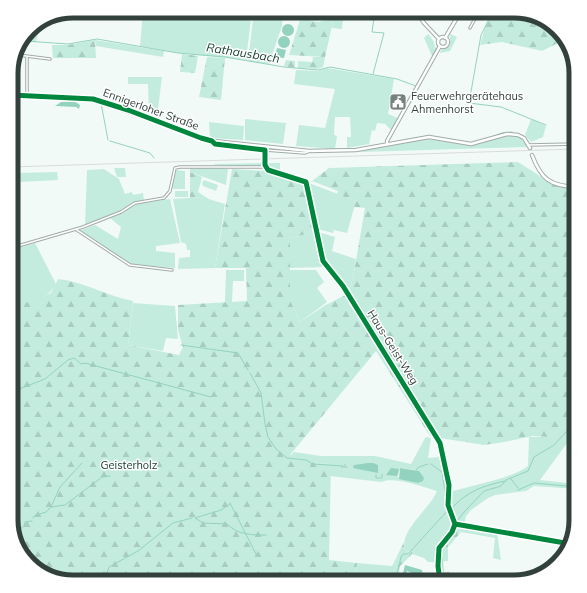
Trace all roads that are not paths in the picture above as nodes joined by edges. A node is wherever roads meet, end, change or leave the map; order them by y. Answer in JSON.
{"nodes":[{"id":1,"x":421,"y":18,"type":"edge"},
{"id":2,"x":457,"y":18,"type":"edge"},
{"id":3,"x":475,"y":18,"type":"edge"},
{"id":4,"x":470,"y":28,"type":"dead end"},
{"id":5,"x":445,"y":38,"type":"junction"},
{"id":6,"x":439,"y":39,"type":"junction"},
{"id":7,"x":440,"y":46,"type":"junction"},
{"id":8,"x":21,"y":56,"type":"edge"},
{"id":9,"x":27,"y":57,"type":"junction"},
{"id":10,"x":50,"y":59,"type":"dead end"},
{"id":11,"x":18,"y":96,"type":"edge"},
{"id":12,"x":27,"y":97,"type":"junction"},
{"id":13,"x":212,"y":141,"type":"junction"},
{"id":14,"x":387,"y":144,"type":"junction"},
{"id":15,"x":569,"y":144,"type":"edge"},
{"id":16,"x":529,"y":147,"type":"joint"},
{"id":17,"x":265,"y":150,"type":"junction"},
{"id":18,"x":309,"y":151,"type":"junction"},
{"id":19,"x":532,"y":155,"type":"dead end"},
{"id":20,"x":266,"y":167,"type":"junction"},
{"id":21,"x":569,"y":186,"type":"edge"},
{"id":22,"x":77,"y":229,"type":"junction"},
{"id":23,"x":18,"y":246,"type":"edge"},
{"id":24,"x":172,"y":270,"type":"dead end"},
{"id":25,"x":457,"y":524,"type":"junction"},
{"id":26,"x":563,"y":543,"type":"edge"},
{"id":27,"x":439,"y":575,"type":"edge"}],
"edges":[{"from":1,"to":6,"type":"main road"},
{"from":2,"to":5,"type":"main road"},
{"from":3,"to":4,"type":"street"},
{"from":5,"to":6,"type":"main road"},
{"from":5,"to":7,"type":"main road"},
{"from":6,"to":7,"type":"main road"},
{"from":7,"to":14,"type":"main road"},
{"from":8,"to":9,"type":"street"},
{"from":9,"to":10,"type":"street"},
{"from":9,"to":12,"type":"street"},
{"from":11,"to":12,"type":"main road","name":"Ennigerloher Straße"},
{"from":12,"to":13,"type":"main road","name":"Ennigerloher Straße"},
{"from":13,"to":17,"type":"street"},
{"from":13,"to":18,"type":"main road","name":"Ennigerloher Straße"},
{"from":14,"to":16,"type":"main road","name":"Ennigerloher Straße"},
{"from":14,"to":18,"type":"main road","name":"Ennigerloher Straße"},
{"from":15,"to":16,"type":"street"},
{"from":17,"to":18,"type":"street"},
{"from":17,"to":20,"type":"street","bridge":true},
{"from":19,"to":21,"type":"main road"},
{"from":20,"to":22,"type":"street"},
{"from":20,"to":25,"type":"street","name":"Haus-Geist-Weg"},
{"from":22,"to":23,"type":"street"},
{"from":22,"to":24,"type":"street"},
{"from":25,"to":26,"type":"street"},
{"from":25,"to":27,"type":"street"}]}
